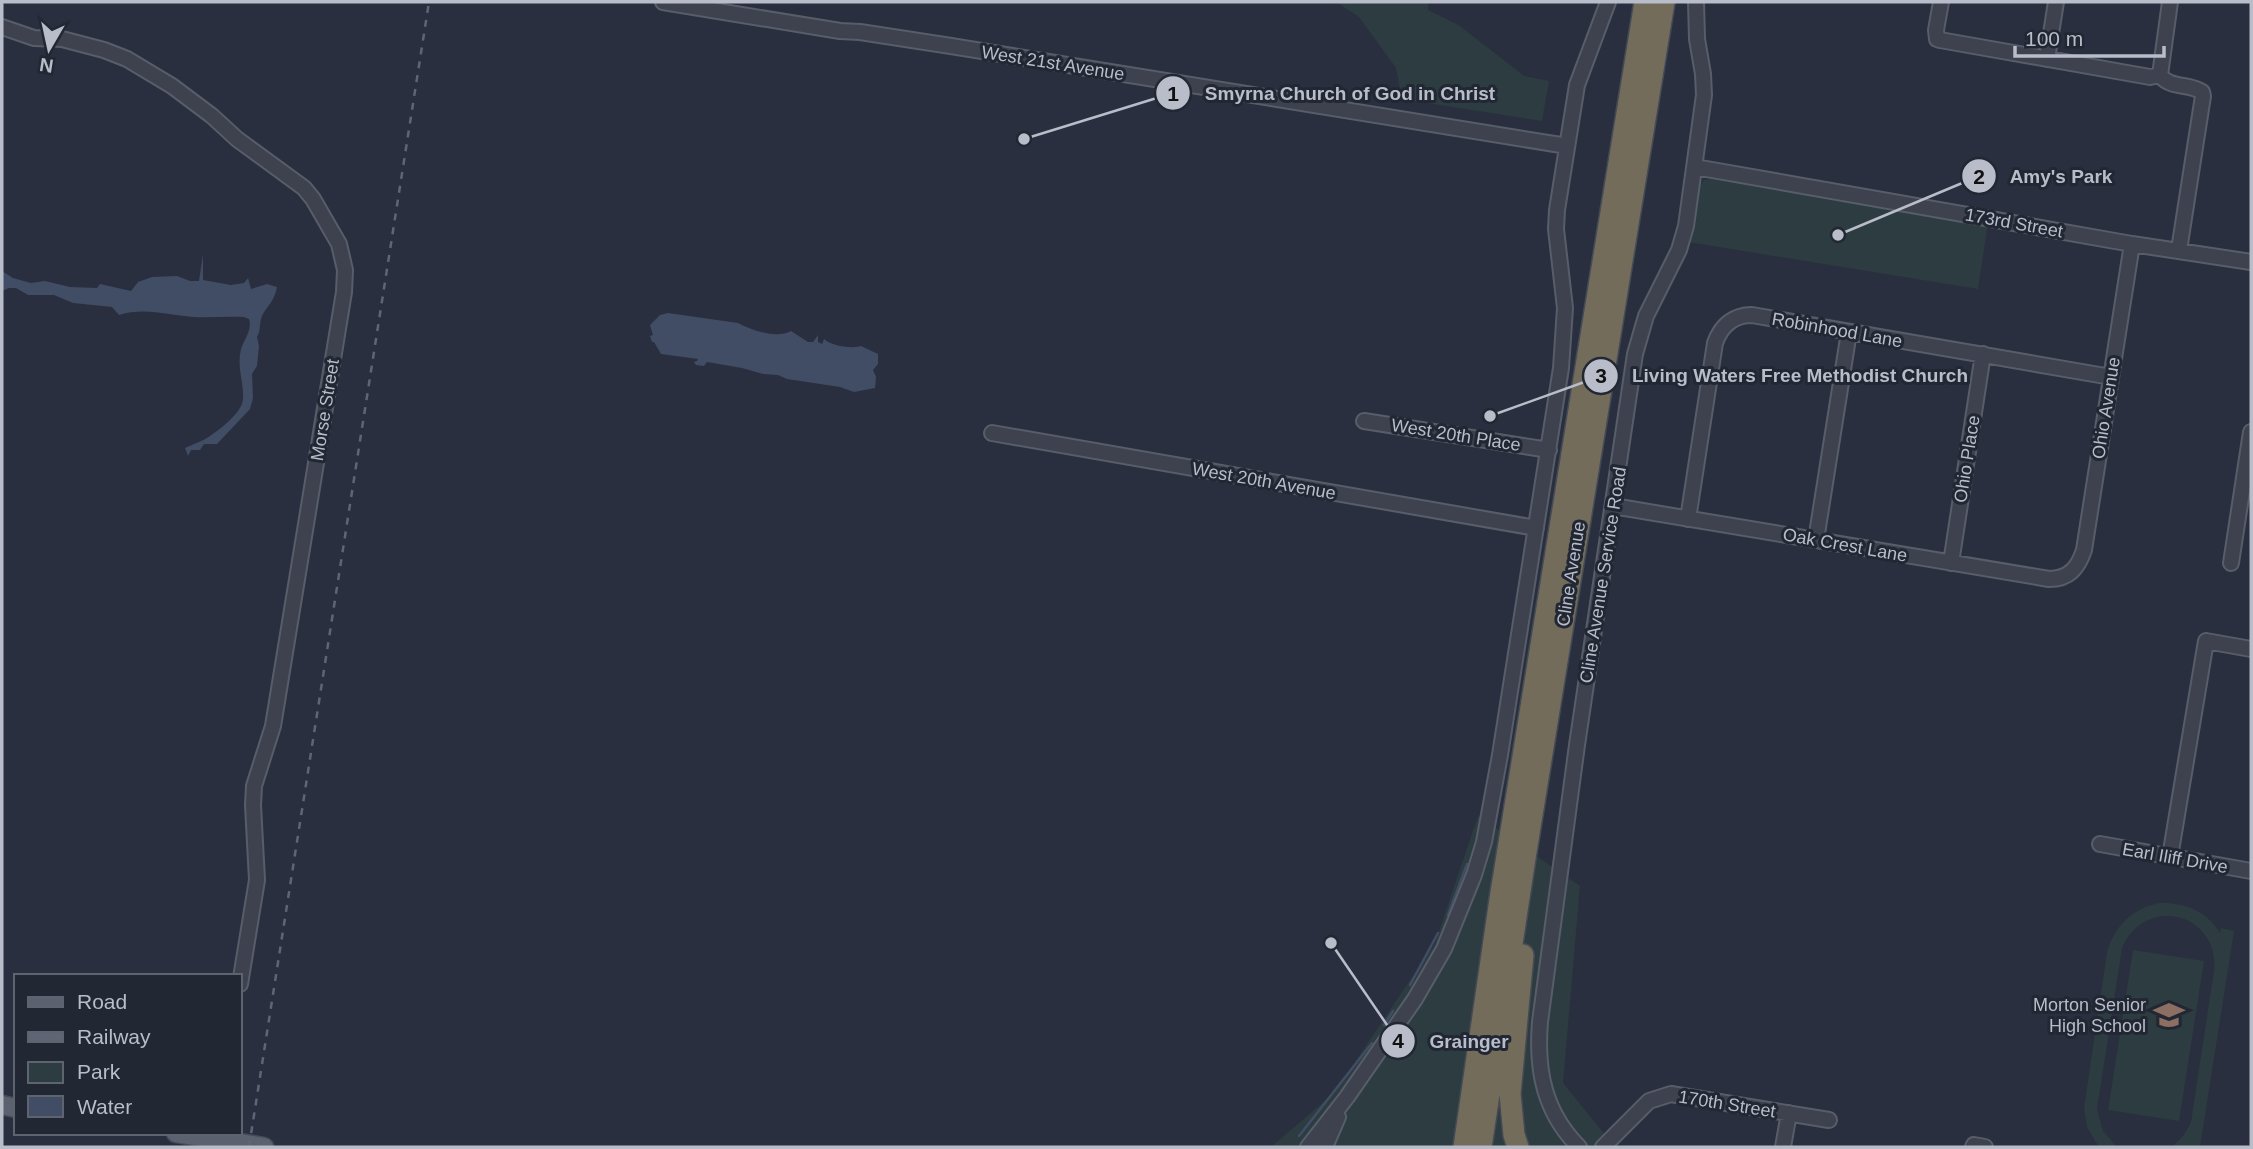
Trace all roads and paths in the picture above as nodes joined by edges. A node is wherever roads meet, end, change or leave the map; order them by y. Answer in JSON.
{"nodes":[{"id":1,"x":663,"y":2,"type":"edge"},
{"id":2,"x":1608,"y":2,"type":"edge"},
{"id":3,"x":1645,"y":2,"type":"edge"},
{"id":4,"x":1664,"y":2,"type":"edge"},
{"id":5,"x":1696,"y":2,"type":"edge"},
{"id":6,"x":1941,"y":2,"type":"edge"},
{"id":7,"x":2056,"y":2,"type":"edge"},
{"id":8,"x":2170,"y":2,"type":"edge"},
{"id":9,"x":2,"y":27,"type":"edge"},
{"id":10,"x":2047,"y":59,"type":"junction"},
{"id":11,"x":2160,"y":75,"type":"junction"},
{"id":12,"x":1567,"y":146,"type":"junction"},
{"id":13,"x":1695,"y":167,"type":"junction"},
{"id":14,"x":2132,"y":244,"type":"junction"},
{"id":15,"x":2179,"y":250,"type":"junction"},
{"id":16,"x":2251,"y":262,"type":"edge"},
{"id":17,"x":1849,"y":332,"type":"junction"},
{"id":18,"x":1983,"y":354,"type":"junction"},
{"id":19,"x":2111,"y":377,"type":"junction"},
{"id":20,"x":1364,"y":421,"type":"dead end"},
{"id":21,"x":2251,"y":432,"type":"edge"},
{"id":22,"x":992,"y":433,"type":"dead end"},
{"id":23,"x":1549,"y":450,"type":"junction"},
{"id":24,"x":1613,"y":506,"type":"junction"},
{"id":25,"x":1688,"y":519,"type":"junction"},
{"id":26,"x":1536,"y":528,"type":"junction"},
{"id":27,"x":1816,"y":540,"type":"junction"},
{"id":28,"x":1951,"y":563,"type":"junction"},
{"id":29,"x":2231,"y":563,"type":"dead end"},
{"id":30,"x":2074,"y":571,"type":"joint"},
{"id":31,"x":2251,"y":649,"type":"edge"},
{"id":32,"x":2100,"y":844,"type":"dead end"},
{"id":33,"x":1526,"y":852,"type":"junction"},
{"id":34,"x":2170,"y":857,"type":"junction"},
{"id":35,"x":2251,"y":871,"type":"edge"},
{"id":36,"x":1500,"y":899,"type":"junction"},
{"id":37,"x":242,"y":974,"type":"edge"},
{"id":38,"x":1347,"y":1097,"type":"junction"},
{"id":39,"x":1788,"y":1113,"type":"junction"},
{"id":40,"x":1829,"y":1120,"type":"dead end"},
{"id":41,"x":216,"y":1136,"type":"edge"},
{"id":42,"x":264,"y":1147,"type":"edge"},
{"id":43,"x":1308,"y":1147,"type":"edge"},
{"id":44,"x":1325,"y":1147,"type":"edge"},
{"id":45,"x":1449,"y":1147,"type":"edge"},
{"id":46,"x":1464,"y":1147,"type":"edge"},
{"id":47,"x":1481,"y":1147,"type":"edge"},
{"id":48,"x":1518,"y":1147,"type":"edge"},
{"id":49,"x":1579,"y":1147,"type":"edge"},
{"id":50,"x":1603,"y":1147,"type":"edge"},
{"id":51,"x":1783,"y":1147,"type":"edge"},
{"id":52,"x":1973,"y":1147,"type":"edge"},
{"id":53,"x":1984,"y":1147,"type":"edge"}],
"edges":[{"from":1,"to":12,"type":"street","name":"West 21st Avenue"},
{"from":2,"to":12,"type":"street"},
{"from":3,"to":36,"type":"highway","name":"Cline Avenue"},
{"from":4,"to":33,"type":"highway","name":"Cline Avenue"},
{"from":5,"to":13,"type":"street","name":"Cline Avenue Service Road"},
{"from":6,"to":10,"type":"street"},
{"from":7,"to":10,"type":"street"},
{"from":8,"to":11,"type":"street"},
{"from":9,"to":37,"type":"street","name":"Morse Street"},
{"from":10,"to":11,"type":"street"},
{"from":11,"to":15,"type":"street"},
{"from":12,"to":23,"type":"street"},
{"from":13,"to":14,"type":"street","name":"173rd Street"},
{"from":13,"to":24,"type":"street","name":"Cline Avenue Service Road"},
{"from":14,"to":15,"type":"street","name":"173rd Street"},
{"from":14,"to":19,"type":"street","name":"Ohio Avenue"},
{"from":15,"to":16,"type":"street","name":"173rd Street"},
{"from":17,"to":18,"type":"street","name":"Robinhood Lane"},
{"from":17,"to":25,"type":"street","name":"Robinhood Lane"},
{"from":17,"to":27,"type":"street"},
{"from":18,"to":19,"type":"street","name":"Robinhood Lane"},
{"from":18,"to":28,"type":"street","name":"Ohio Place"},
{"from":19,"to":30,"type":"street","name":"Ohio Avenue"},
{"from":20,"to":23,"type":"street","name":"West 20th Place"},
{"from":21,"to":29,"type":"street"},
{"from":22,"to":26,"type":"street","name":"West 20th Avenue"},
{"from":23,"to":26,"type":"street"},
{"from":24,"to":25,"type":"street","name":"Oak Crest Lane"},
{"from":24,"to":49,"type":"street","name":"Cline Avenue Service Road"},
{"from":25,"to":27,"type":"street","name":"Oak Crest Lane"},
{"from":26,"to":38,"type":"street"},
{"from":27,"to":28,"type":"street","name":"Oak Crest Lane"},
{"from":28,"to":30,"type":"street","name":"Oak Crest Lane"},
{"from":31,"to":34,"type":"street"},
{"from":32,"to":34,"type":"street","name":"Earl Iliff Drive"},
{"from":33,"to":47,"type":"highway","name":"Cline Avenue"},
{"from":33,"to":48,"type":"highway"},
{"from":34,"to":35,"type":"street","name":"Earl Iliff Drive"},
{"from":36,"to":45,"type":"highway"},
{"from":36,"to":46,"type":"highway","name":"Cline Avenue"},
{"from":38,"to":43,"type":"street"},
{"from":38,"to":44,"type":"street"},
{"from":39,"to":40,"type":"street","name":"170th Street"},
{"from":39,"to":50,"type":"street","name":"170th Street"},
{"from":39,"to":51,"type":"street"},
{"from":41,"to":42,"type":"main road"},
{"from":52,"to":53,"type":"street"}]}
